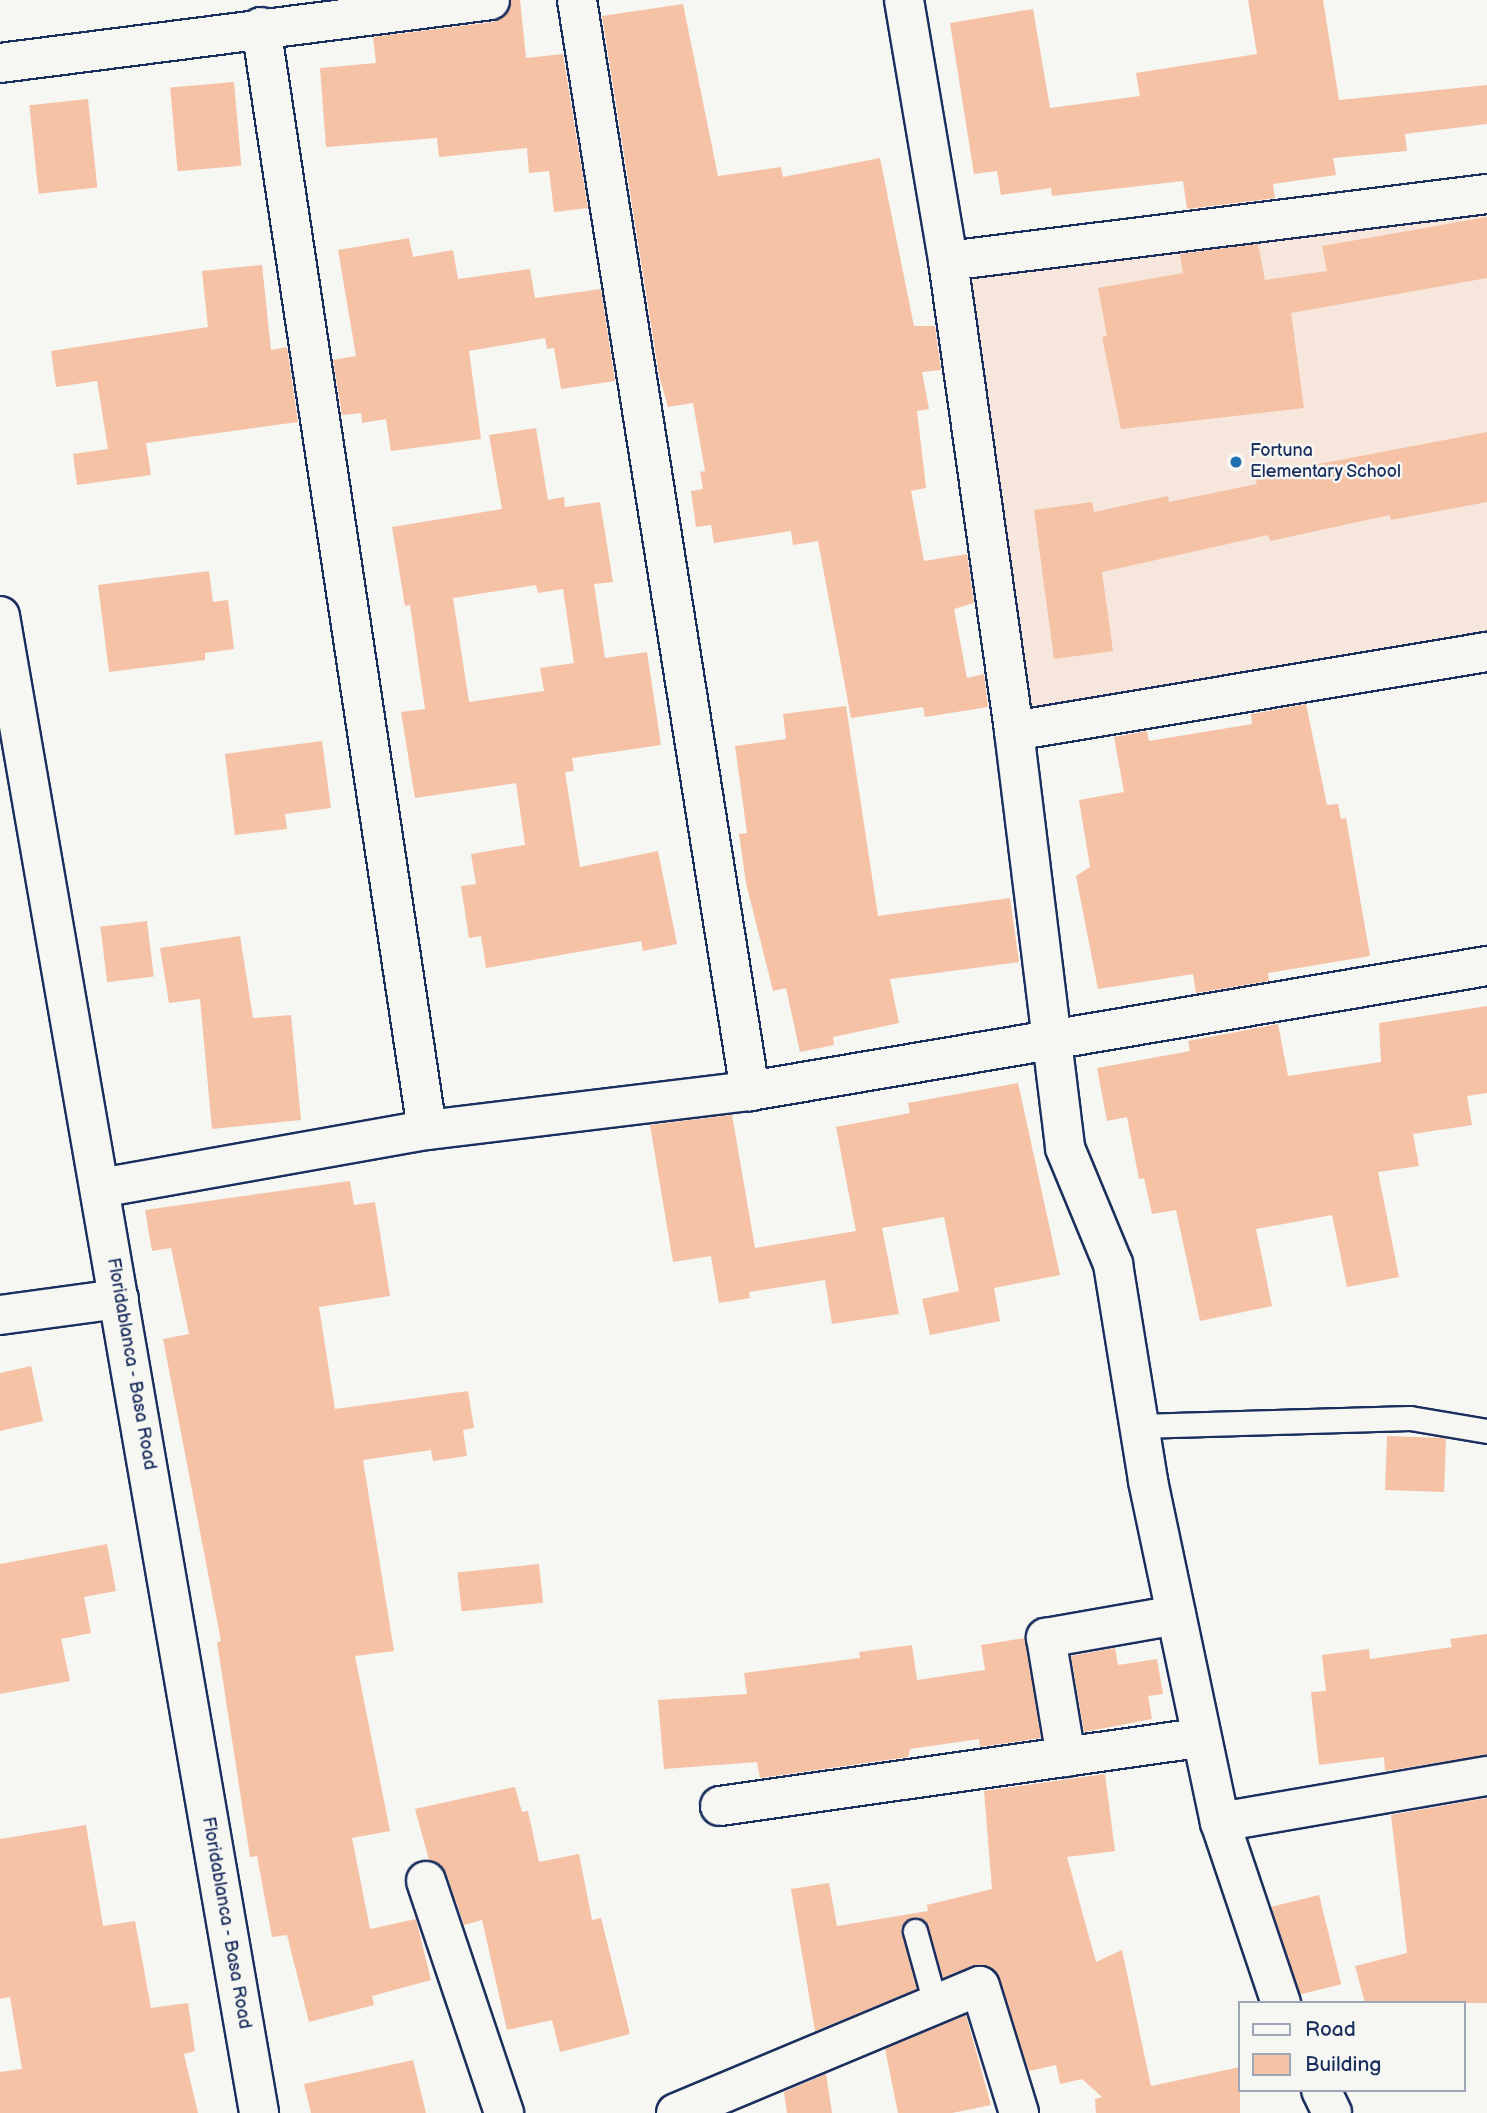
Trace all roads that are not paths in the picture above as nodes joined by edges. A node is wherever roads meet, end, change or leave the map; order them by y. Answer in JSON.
{"nodes":[{"id":1,"x":490,"y":0,"type":"edge"},
{"id":2,"x":577,"y":0,"type":"edge"},
{"id":3,"x":904,"y":0,"type":"edge"},
{"id":4,"x":261,"y":27,"type":"junction"},
{"id":5,"x":0,"y":63,"type":"edge"},
{"id":6,"x":1487,"y":194,"type":"edge"},
{"id":7,"x":948,"y":261,"type":"junction"},
{"id":8,"x":0,"y":616,"type":"edge"},
{"id":9,"x":1487,"y":652,"type":"edge"},
{"id":10,"x":1014,"y":731,"type":"junction"},
{"id":11,"x":1487,"y":966,"type":"edge"},
{"id":12,"x":1053,"y":1039,"type":"junction"},
{"id":13,"x":750,"y":1091,"type":"junction"},
{"id":14,"x":427,"y":1129,"type":"junction"},
{"id":15,"x":100,"y":1188,"type":"junction"},
{"id":16,"x":119,"y":1298,"type":"junction"},
{"id":17,"x":0,"y":1315,"type":"edge"},
{"id":18,"x":1139,"y":1426,"type":"junction"},
{"id":19,"x":1487,"y":1431,"type":"edge"},
{"id":20,"x":1176,"y":1615,"type":"junction"},
{"id":21,"x":1200,"y":1738,"type":"junction"},
{"id":22,"x":1066,"y":1757,"type":"junction"},
{"id":23,"x":1487,"y":1776,"type":"edge"},
{"id":24,"x":720,"y":1805,"type":"dead end"},
{"id":25,"x":1220,"y":1822,"type":"junction"},
{"id":26,"x":426,"y":1881,"type":"dead end"},
{"id":27,"x":915,"y":1931,"type":"dead end"},
{"id":28,"x":1280,"y":2001,"type":"edge"},
{"id":29,"x":935,"y":2003,"type":"junction"},
{"id":30,"x":1322,"y":2092,"type":"edge"},
{"id":31,"x":259,"y":2113,"type":"edge"},
{"id":32,"x":504,"y":2113,"type":"edge"},
{"id":33,"x":676,"y":2113,"type":"edge"},
{"id":34,"x":1020,"y":2113,"type":"edge"},
{"id":35,"x":1332,"y":2113,"type":"edge"}],
"edges":[{"from":1,"to":4,"type":"street"},
{"from":2,"to":13,"type":"street"},
{"from":3,"to":7,"type":"street"},
{"from":4,"to":5,"type":"street"},
{"from":4,"to":14,"type":"street"},
{"from":6,"to":7,"type":"street"},
{"from":7,"to":10,"type":"street"},
{"from":8,"to":15,"type":"street","name":"Floridablanca - Basa Road"},
{"from":9,"to":10,"type":"street"},
{"from":10,"to":12,"type":"street"},
{"from":11,"to":12,"type":"street"},
{"from":12,"to":13,"type":"street"},
{"from":12,"to":18,"type":"street"},
{"from":13,"to":14,"type":"street"},
{"from":14,"to":15,"type":"street"},
{"from":15,"to":16,"type":"street","name":"Floridablanca - Basa Road"},
{"from":16,"to":17,"type":"street"},
{"from":16,"to":31,"type":"street","name":"Floridablanca - Basa Road"},
{"from":18,"to":19,"type":"lane"},
{"from":18,"to":20,"type":"street"},
{"from":20,"to":21,"type":"street"},
{"from":20,"to":22,"type":"street"},
{"from":21,"to":22,"type":"street"},
{"from":21,"to":25,"type":"street"},
{"from":22,"to":24,"type":"street"},
{"from":23,"to":25,"type":"street"},
{"from":25,"to":28,"type":"street"},
{"from":26,"to":32,"type":"street"},
{"from":27,"to":29,"type":"lane"},
{"from":29,"to":33,"type":"street"},
{"from":29,"to":34,"type":"street"},
{"from":30,"to":35,"type":"street"}]}
